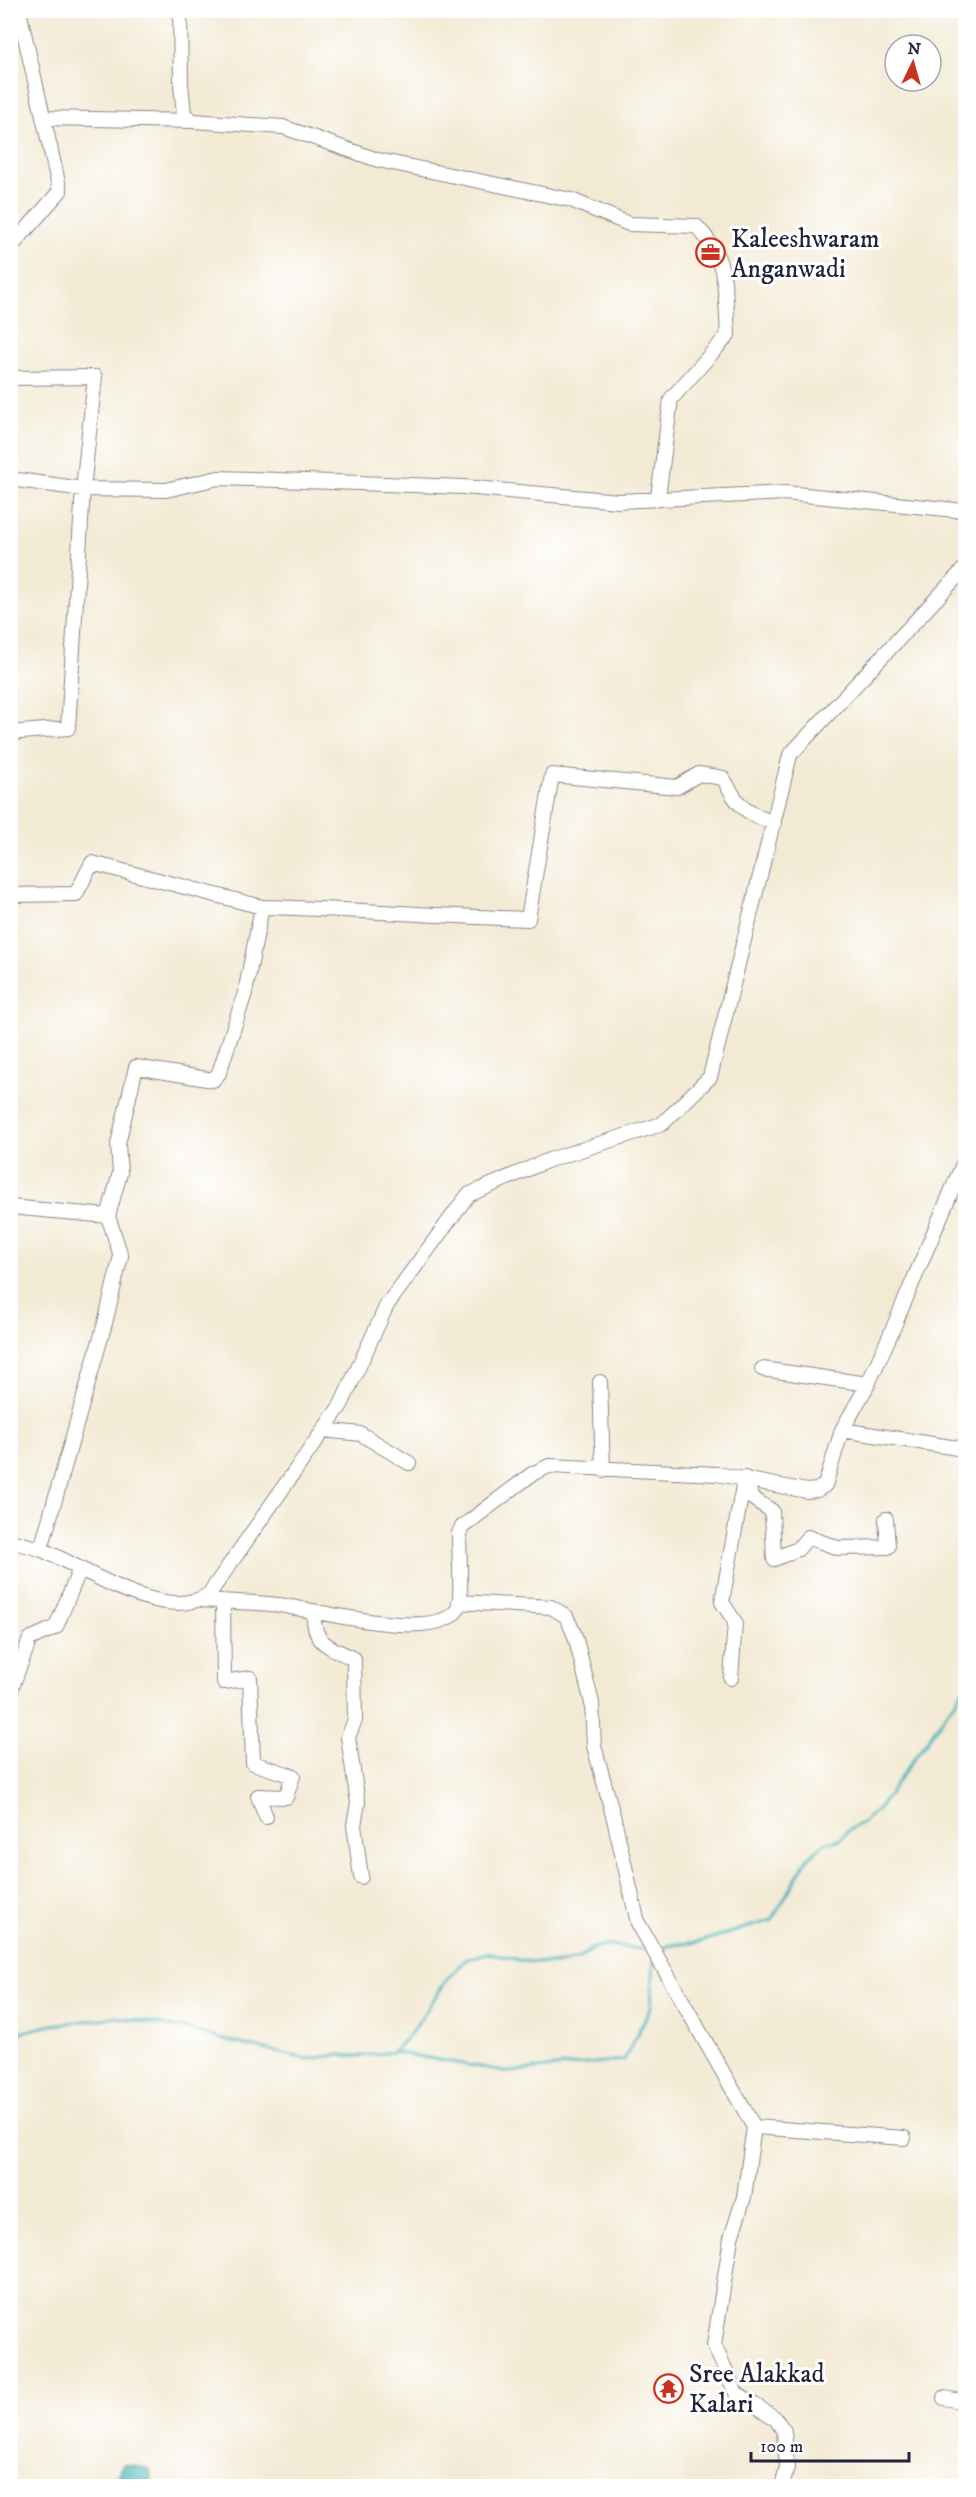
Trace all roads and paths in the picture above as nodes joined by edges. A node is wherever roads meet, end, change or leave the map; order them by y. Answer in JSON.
{"nodes":[{"id":1,"x":180,"y":10,"type":"edge"},
{"id":2,"x":10,"y":16,"type":"edge"},
{"id":3,"x":43,"y":118,"type":"junction"},
{"id":4,"x":192,"y":121,"type":"junction"},
{"id":5,"x":10,"y":259,"type":"edge"},
{"id":6,"x":10,"y":378,"type":"edge"},
{"id":7,"x":10,"y":479,"type":"edge"},
{"id":8,"x":83,"y":489,"type":"junction"},
{"id":9,"x":658,"y":497,"type":"junction"},
{"id":10,"x":966,"y":511,"type":"edge"},
{"id":11,"x":966,"y":567,"type":"edge"},
{"id":12,"x":10,"y":733,"type":"edge"},
{"id":13,"x":774,"y":823,"type":"junction"},
{"id":14,"x":10,"y":895,"type":"edge"},
{"id":15,"x":262,"y":907,"type":"junction"},
{"id":16,"x":966,"y":1157,"type":"edge"},
{"id":17,"x":10,"y":1207,"type":"edge"},
{"id":18,"x":108,"y":1216,"type":"junction"},
{"id":19,"x":762,"y":1369,"type":"dead end"},
{"id":20,"x":600,"y":1382,"type":"dead end"},
{"id":21,"x":868,"y":1384,"type":"junction"},
{"id":22,"x":323,"y":1430,"type":"junction"},
{"id":23,"x":842,"y":1430,"type":"junction"},
{"id":24,"x":964,"y":1449,"type":"edge"},
{"id":25,"x":409,"y":1463,"type":"dead end"},
{"id":26,"x":603,"y":1470,"type":"junction"},
{"id":27,"x":745,"y":1478,"type":"junction"},
{"id":28,"x":886,"y":1519,"type":"dead end"},
{"id":29,"x":10,"y":1541,"type":"edge"},
{"id":30,"x":41,"y":1549,"type":"junction"},
{"id":31,"x":80,"y":1569,"type":"junction"},
{"id":32,"x":202,"y":1600,"type":"junction"},
{"id":33,"x":223,"y":1602,"type":"junction"},
{"id":34,"x":459,"y":1602,"type":"junction"},
{"id":35,"x":314,"y":1611,"type":"junction"},
{"id":36,"x":731,"y":1678,"type":"dead end"},
{"id":37,"x":10,"y":1692,"type":"edge"},
{"id":38,"x":266,"y":1817,"type":"dead end"},
{"id":39,"x":362,"y":1877,"type":"dead end"},
{"id":40,"x":754,"y":2127,"type":"junction"},
{"id":41,"x":904,"y":2138,"type":"dead end"},
{"id":42,"x":944,"y":2398,"type":"dead end"},
{"id":43,"x":966,"y":2402,"type":"edge"},
{"id":44,"x":782,"y":2487,"type":"edge"}],
"edges":[{"from":1,"to":4,"type":"street"},
{"from":2,"to":3,"type":"street"},
{"from":3,"to":4,"type":"street"},
{"from":3,"to":5,"type":"street"},
{"from":4,"to":9,"type":"street"},
{"from":6,"to":8,"type":"street"},
{"from":7,"to":8,"type":"street"},
{"from":8,"to":9,"type":"street"},
{"from":8,"to":12,"type":"street"},
{"from":9,"to":10,"type":"street"},
{"from":11,"to":13,"type":"street"},
{"from":13,"to":15,"type":"street"},
{"from":13,"to":22,"type":"street"},
{"from":14,"to":15,"type":"street"},
{"from":15,"to":18,"type":"street"},
{"from":16,"to":21,"type":"street"},
{"from":17,"to":18,"type":"street"},
{"from":18,"to":30,"type":"street"},
{"from":19,"to":21,"type":"street"},
{"from":20,"to":26,"type":"street"},
{"from":21,"to":23,"type":"street"},
{"from":22,"to":25,"type":"street"},
{"from":22,"to":32,"type":"street"},
{"from":23,"to":24,"type":"street"},
{"from":23,"to":27,"type":"street"},
{"from":26,"to":27,"type":"street"},
{"from":26,"to":34,"type":"street"},
{"from":27,"to":28,"type":"street"},
{"from":27,"to":36,"type":"street"},
{"from":29,"to":30,"type":"street"},
{"from":30,"to":31,"type":"street"},
{"from":31,"to":32,"type":"street"},
{"from":31,"to":37,"type":"street"},
{"from":32,"to":33,"type":"street"},
{"from":33,"to":35,"type":"street"},
{"from":33,"to":38,"type":"street"},
{"from":34,"to":35,"type":"street"},
{"from":34,"to":40,"type":"street"},
{"from":35,"to":39,"type":"street"},
{"from":40,"to":41,"type":"street"},
{"from":40,"to":44,"type":"street"},
{"from":42,"to":43,"type":"street"}]}
